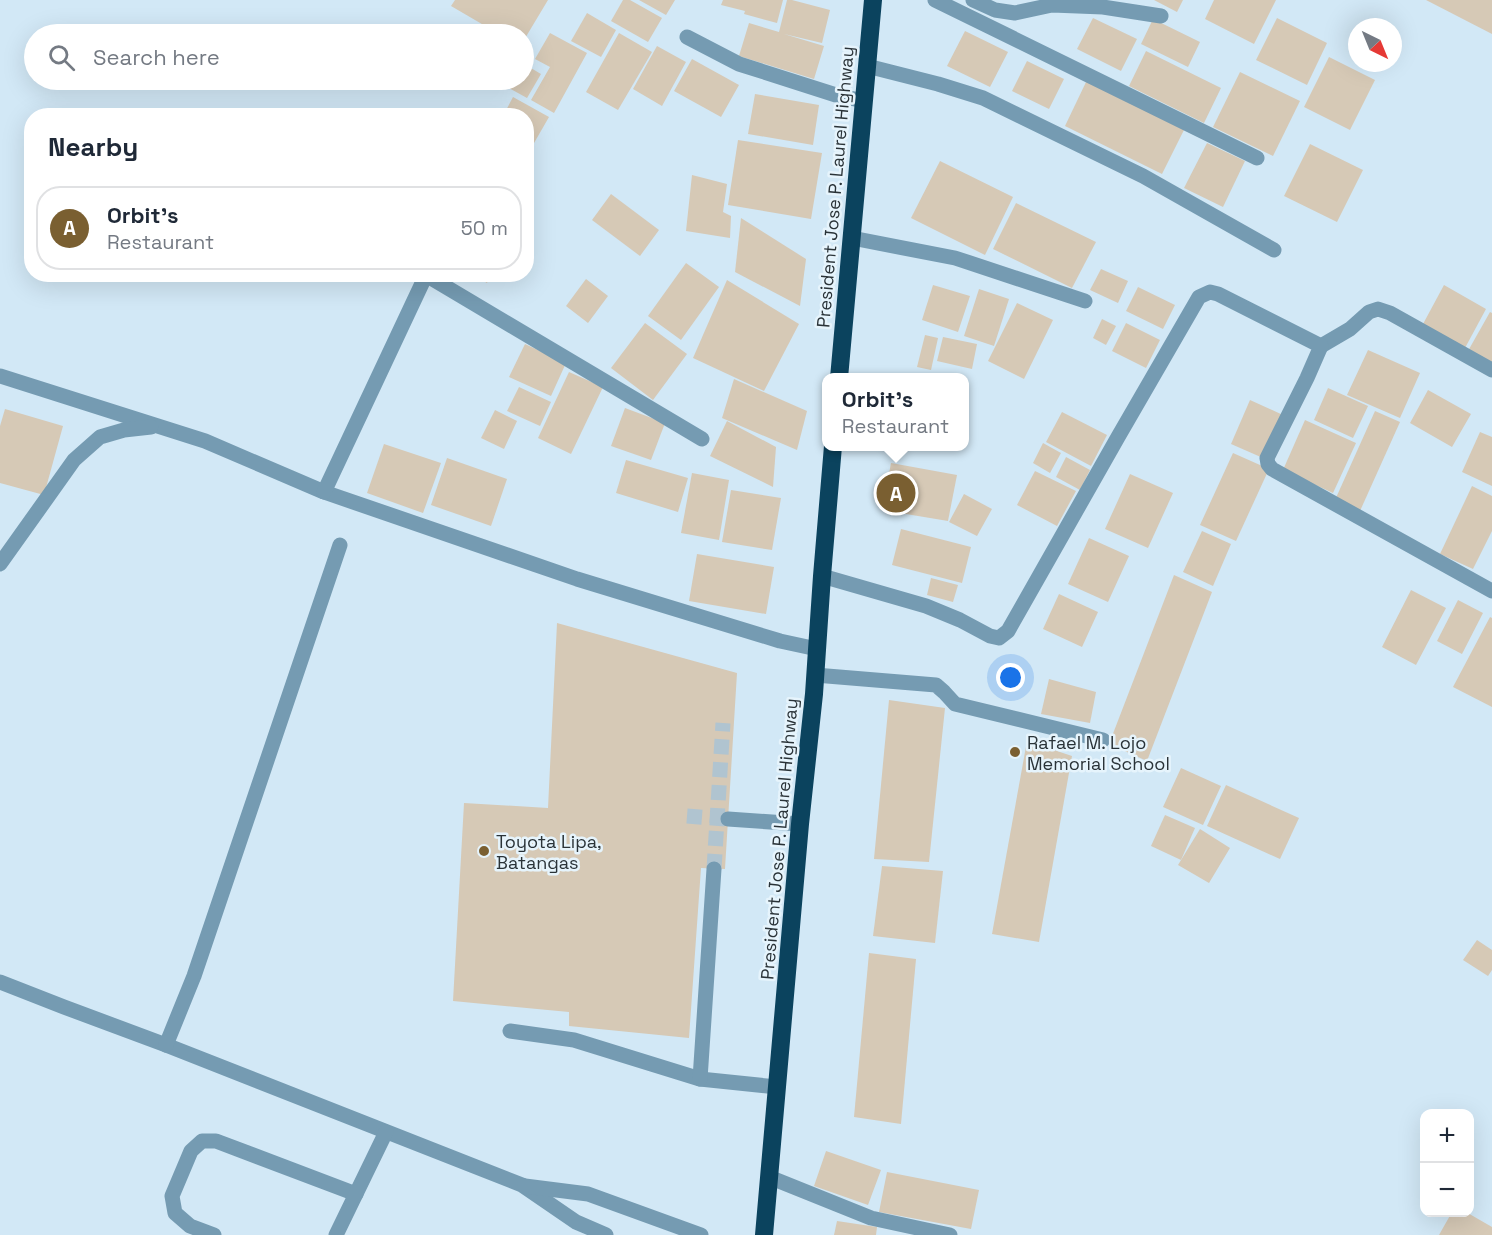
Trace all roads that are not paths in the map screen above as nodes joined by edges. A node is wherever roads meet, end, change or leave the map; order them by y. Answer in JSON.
{"nodes":[{"id":1,"x":873,"y":0,"type":"edge"},
{"id":2,"x":935,"y":0,"type":"edge"},
{"id":3,"x":974,"y":0,"type":"edge"},
{"id":4,"x":1161,"y":16,"type":"dead end"},
{"id":5,"x":687,"y":37,"type":"dead end"},
{"id":6,"x":867,"y":66,"type":"junction"},
{"id":7,"x":864,"y":101,"type":"junction"},
{"id":8,"x":1257,"y":158,"type":"dead end"},
{"id":9,"x":852,"y":238,"type":"junction"},
{"id":10,"x":1274,"y":250,"type":"dead end"},
{"id":11,"x":423,"y":282,"type":"edge"},
{"id":12,"x":438,"y":282,"type":"edge"},
{"id":13,"x":1085,"y":301,"type":"dead end"},
{"id":14,"x":1322,"y":346,"type":"junction"},
{"id":15,"x":1492,"y":370,"type":"edge"},
{"id":16,"x":839,"y":373,"type":"edge"},
{"id":17,"x":0,"y":376,"type":"edge"},
{"id":18,"x":157,"y":426,"type":"junction"},
{"id":19,"x":702,"y":439,"type":"dead end"},
{"id":20,"x":833,"y":451,"type":"edge"},
{"id":21,"x":324,"y":492,"type":"junction"},
{"id":22,"x":340,"y":545,"type":"dead end"},
{"id":23,"x":0,"y":564,"type":"edge"},
{"id":24,"x":822,"y":576,"type":"junction"},
{"id":25,"x":1492,"y":591,"type":"edge"},
{"id":26,"x":817,"y":649,"type":"junction"},
{"id":27,"x":815,"y":675,"type":"junction"},
{"id":28,"x":1103,"y":740,"type":"dead end"},
{"id":29,"x":728,"y":819,"type":"tunnel mouth"},
{"id":30,"x":800,"y":824,"type":"junction"},
{"id":31,"x":714,"y":869,"type":"tunnel mouth"},
{"id":32,"x":0,"y":982,"type":"edge"},
{"id":33,"x":510,"y":1030,"type":"dead end"},
{"id":34,"x":166,"y":1045,"type":"junction"},
{"id":35,"x":700,"y":1078,"type":"junction"},
{"id":36,"x":777,"y":1087,"type":"junction"},
{"id":37,"x":386,"y":1132,"type":"junction"},
{"id":38,"x":769,"y":1177,"type":"junction"},
{"id":39,"x":522,"y":1185,"type":"junction"},
{"id":40,"x":356,"y":1194,"type":"junction"},
{"id":41,"x":214,"y":1235,"type":"edge"},
{"id":42,"x":336,"y":1235,"type":"edge"},
{"id":43,"x":606,"y":1235,"type":"edge"},
{"id":44,"x":701,"y":1235,"type":"edge"},
{"id":45,"x":764,"y":1235,"type":"edge"},
{"id":46,"x":950,"y":1235,"type":"edge"}],
"edges":[{"from":1,"to":6,"type":"highway","name":"President Jose P. Laurel Highway"},
{"from":2,"to":8,"type":"street"},
{"from":3,"to":4,"type":"street"},
{"from":5,"to":7,"type":"street"},
{"from":6,"to":7,"type":"highway","name":"President Jose P. Laurel Highway"},
{"from":6,"to":10,"type":"street"},
{"from":7,"to":9,"type":"highway","name":"President Jose P. Laurel Highway"},
{"from":9,"to":13,"type":"street"},
{"from":9,"to":16,"type":"highway","name":"President Jose P. Laurel Highway"},
{"from":11,"to":21,"type":"street"},
{"from":12,"to":19,"type":"street"},
{"from":14,"to":15,"type":"street"},
{"from":14,"to":24,"type":"street"},
{"from":14,"to":25,"type":"street"},
{"from":17,"to":18,"type":"street"},
{"from":18,"to":21,"type":"street"},
{"from":18,"to":23,"type":"street"},
{"from":20,"to":24,"type":"highway","name":"President Jose P. Laurel Highway"},
{"from":21,"to":26,"type":"street"},
{"from":22,"to":34,"type":"street"},
{"from":24,"to":26,"type":"highway","name":"President Jose P. Laurel Highway"},
{"from":26,"to":27,"type":"highway","name":"President Jose P. Laurel Highway"},
{"from":27,"to":28,"type":"street"},
{"from":27,"to":30,"type":"highway","name":"President Jose P. Laurel Highway"},
{"from":29,"to":30,"type":"street"},
{"from":30,"to":36,"type":"highway","name":"President Jose P. Laurel Highway"},
{"from":31,"to":35,"type":"street"},
{"from":32,"to":34,"type":"street"},
{"from":33,"to":35,"type":"street"},
{"from":34,"to":37,"type":"street"},
{"from":35,"to":36,"type":"street"},
{"from":36,"to":38,"type":"highway","name":"President Jose P. Laurel Highway"},
{"from":37,"to":39,"type":"street"},
{"from":37,"to":40,"type":"street"},
{"from":38,"to":45,"type":"highway","name":"President Jose P. Laurel Highway"},
{"from":38,"to":46,"type":"street"},
{"from":39,"to":43,"type":"street"},
{"from":39,"to":44,"type":"street"},
{"from":40,"to":41,"type":"street"},
{"from":40,"to":42,"type":"street"}]}
